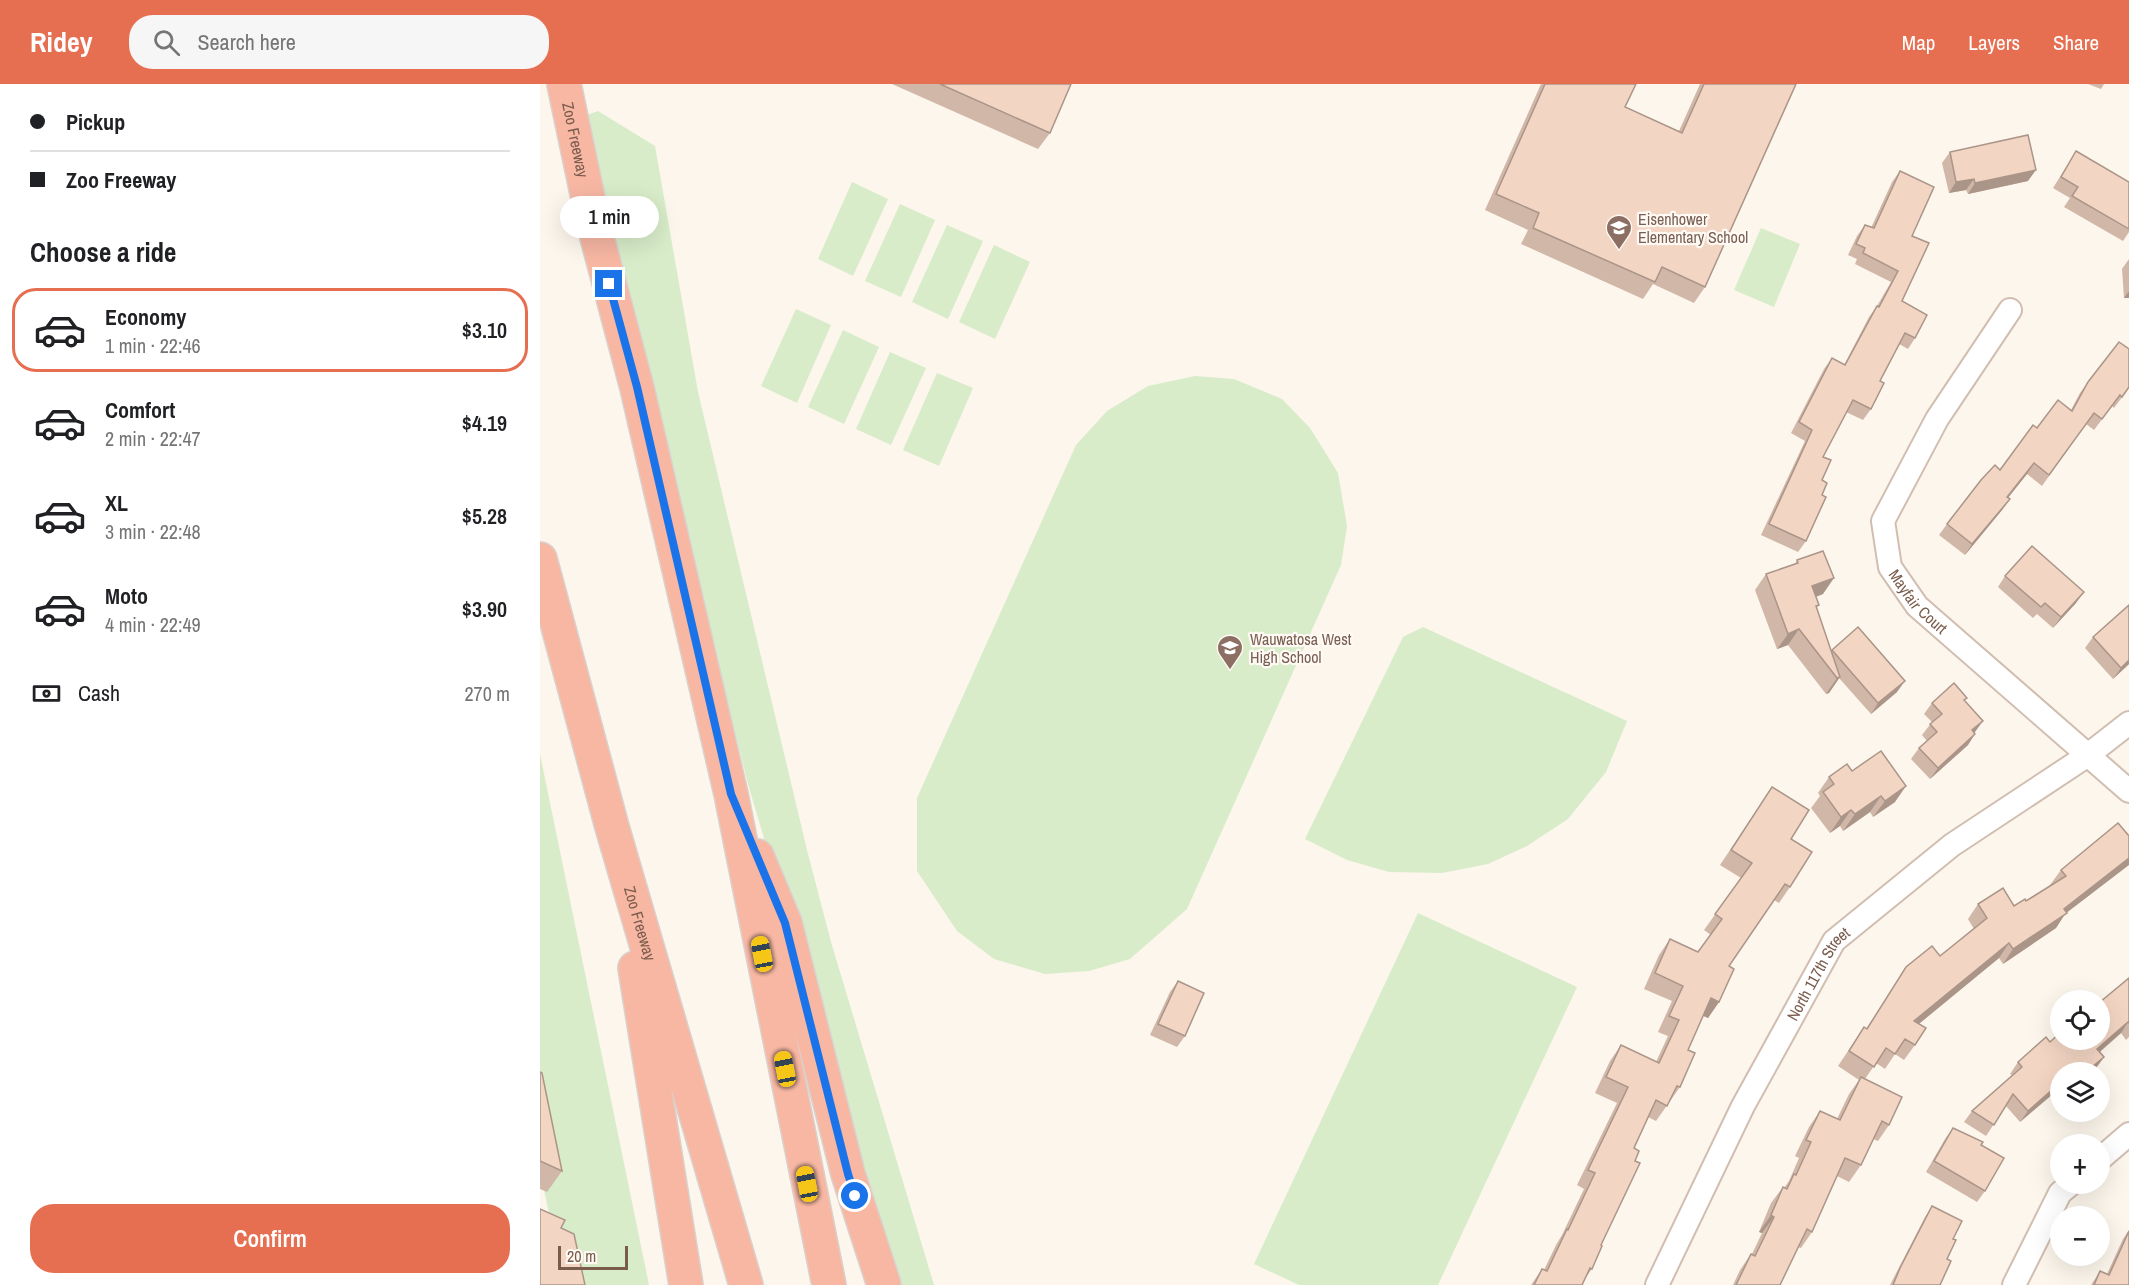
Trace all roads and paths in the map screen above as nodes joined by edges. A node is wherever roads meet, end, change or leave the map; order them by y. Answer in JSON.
{"nodes":[{"id":1,"x":564,"y":84,"type":"edge"},
{"id":2,"x":2010,"y":310,"type":"dead end"},
{"id":3,"x":540,"y":559,"type":"edge"},
{"id":4,"x":2129,"y":723,"type":"edge"},
{"id":5,"x":2088,"y":755,"type":"junction"},
{"id":6,"x":2129,"y":791,"type":"edge"},
{"id":7,"x":731,"y":794,"type":"junction"},
{"id":8,"x":612,"y":827,"type":"junction"},
{"id":9,"x":2129,"y":1134,"type":"edge"},
{"id":10,"x":2110,"y":1150,"type":"edge"},
{"id":11,"x":2059,"y":1194,"type":"edge"},
{"id":12,"x":686,"y":1285,"type":"edge"},
{"id":13,"x":746,"y":1285,"type":"edge"},
{"id":14,"x":829,"y":1285,"type":"edge"},
{"id":15,"x":884,"y":1285,"type":"edge"},
{"id":16,"x":1657,"y":1285,"type":"edge"},
{"id":17,"x":2014,"y":1285,"type":"edge"}],
"edges":[{"from":1,"to":7,"type":"highway","name":"Zoo Freeway"},
{"from":2,"to":5,"type":"street","name":"Mayfair Court"},
{"from":3,"to":8,"type":"highway","name":"Zoo Freeway"},
{"from":4,"to":5,"type":"street","name":"North 117th Street"},
{"from":5,"to":6,"type":"street","name":"Mayfair Court"},
{"from":5,"to":16,"type":"street","name":"North 117th Street"},
{"from":7,"to":14,"type":"highway","name":"Zoo Freeway"},
{"from":7,"to":15,"type":"highway"},
{"from":8,"to":12,"type":"highway"},
{"from":8,"to":13,"type":"highway","name":"Zoo Freeway"},
{"from":9,"to":10,"type":"street"},
{"from":11,"to":17,"type":"street"}]}
